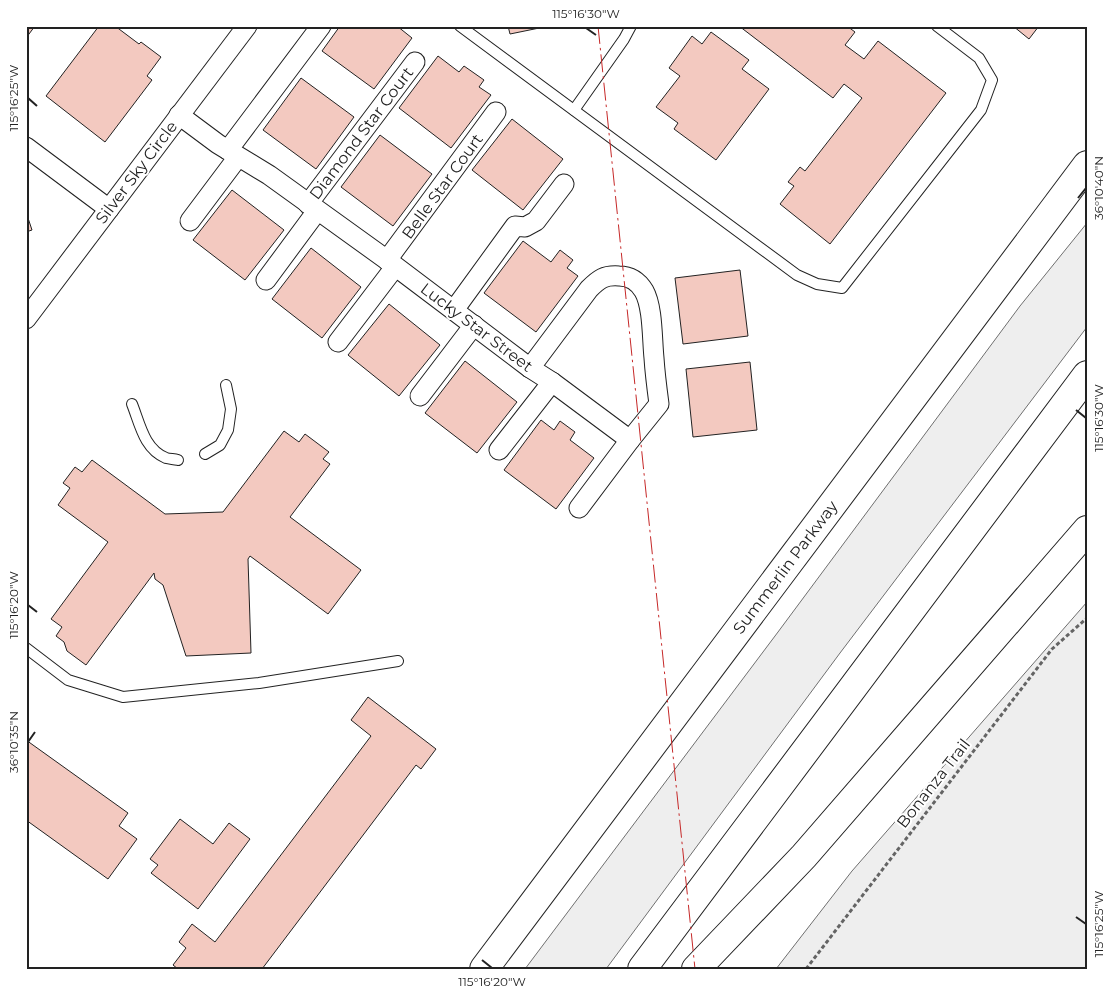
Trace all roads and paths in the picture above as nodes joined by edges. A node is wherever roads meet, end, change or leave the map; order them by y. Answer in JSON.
{"nodes":[{"id":1,"x":246,"y":26,"type":"edge"},
{"id":2,"x":321,"y":26,"type":"edge"},
{"id":3,"x":460,"y":26,"type":"edge"},
{"id":4,"x":631,"y":26,"type":"edge"},
{"id":5,"x":937,"y":26,"type":"edge"},
{"id":6,"x":415,"y":62,"type":"dead end"},
{"id":7,"x":574,"y":110,"type":"junction"},
{"id":8,"x":496,"y":112,"type":"dead end"},
{"id":9,"x":179,"y":115,"type":"junction"},
{"id":10,"x":26,"y":146,"type":"edge"},
{"id":11,"x":233,"y":153,"type":"junction"},
{"id":12,"x":1087,"y":165,"type":"edge"},
{"id":13,"x":564,"y":184,"type":"dead end"},
{"id":14,"x":313,"y":207,"type":"junction"},
{"id":15,"x":109,"y":209,"type":"junction"},
{"id":16,"x":190,"y":221,"type":"dead end"},
{"id":17,"x":391,"y":264,"type":"junction"},
{"id":18,"x":266,"y":280,"type":"dead end"},
{"id":19,"x":454,"y":310,"type":"junction"},
{"id":20,"x":26,"y":319,"type":"edge"},
{"id":21,"x":474,"y":325,"type":"junction"},
{"id":22,"x":338,"y":342,"type":"dead end"},
{"id":23,"x":530,"y":368,"type":"junction"},
{"id":24,"x":1087,"y":375,"type":"edge"},
{"id":25,"x":552,"y":382,"type":"junction"},
{"id":26,"x":226,"y":385,"type":"dead end"},
{"id":27,"x":420,"y":396,"type":"dead end"},
{"id":28,"x":132,"y":404,"type":"dead end"},
{"id":29,"x":630,"y":440,"type":"junction"},
{"id":30,"x":499,"y":450,"type":"dead end"},
{"id":31,"x":205,"y":454,"type":"dead end"},
{"id":32,"x":178,"y":460,"type":"dead end"},
{"id":33,"x":579,"y":508,"type":"dead end"},
{"id":34,"x":1087,"y":530,"type":"edge"},
{"id":35,"x":1087,"y":618,"type":"edge"},
{"id":36,"x":26,"y":648,"type":"edge"},
{"id":37,"x":398,"y":661,"type":"dead end"},
{"id":38,"x":484,"y":969,"type":"edge"},
{"id":39,"x":642,"y":969,"type":"edge"},
{"id":40,"x":696,"y":969,"type":"edge"},
{"id":41,"x":806,"y":969,"type":"edge"}],
"edges":[{"from":1,"to":9,"type":"street","name":"Silver Sky Circle"},
{"from":2,"to":11,"type":"street"},
{"from":3,"to":7,"type":"lane"},
{"from":4,"to":7,"type":"lane"},
{"from":5,"to":7,"type":"lane"},
{"from":6,"to":14,"type":"street","name":"Diamond Star Court"},
{"from":8,"to":17,"type":"street","name":"Belle Star Court"},
{"from":9,"to":11,"type":"street","name":"Lucky Star Street"},
{"from":9,"to":15,"type":"street","name":"Silver Sky Circle"},
{"from":10,"to":15,"type":"street"},
{"from":11,"to":14,"type":"street","name":"Lucky Star Street"},
{"from":11,"to":16,"type":"street"},
{"from":12,"to":38,"type":"highway","name":"Summerlin Parkway"},
{"from":13,"to":19,"type":"street"},
{"from":14,"to":17,"type":"street","name":"Lucky Star Street"},
{"from":14,"to":18,"type":"street","name":"Diamond Star Court"},
{"from":15,"to":20,"type":"street","name":"Silver Sky Circle"},
{"from":17,"to":19,"type":"street","name":"Lucky Star Street"},
{"from":17,"to":22,"type":"street","name":"Belle Star Court"},
{"from":19,"to":21,"type":"street","name":"Lucky Star Street"},
{"from":21,"to":23,"type":"street","name":"Lucky Star Street"},
{"from":21,"to":27,"type":"street"},
{"from":23,"to":25,"type":"street","name":"Lucky Star Street"},
{"from":23,"to":29,"type":"street"},
{"from":24,"to":39,"type":"highway"},
{"from":25,"to":29,"type":"street","name":"Lucky Star Street"},
{"from":25,"to":30,"type":"street"},
{"from":26,"to":31,"type":"lane"},
{"from":28,"to":32,"type":"lane"},
{"from":29,"to":33,"type":"street"},
{"from":34,"to":40,"type":"highway"},
{"from":35,"to":41,"type":"path","name":"Bonanza Trail"},
{"from":36,"to":37,"type":"lane"}]}
